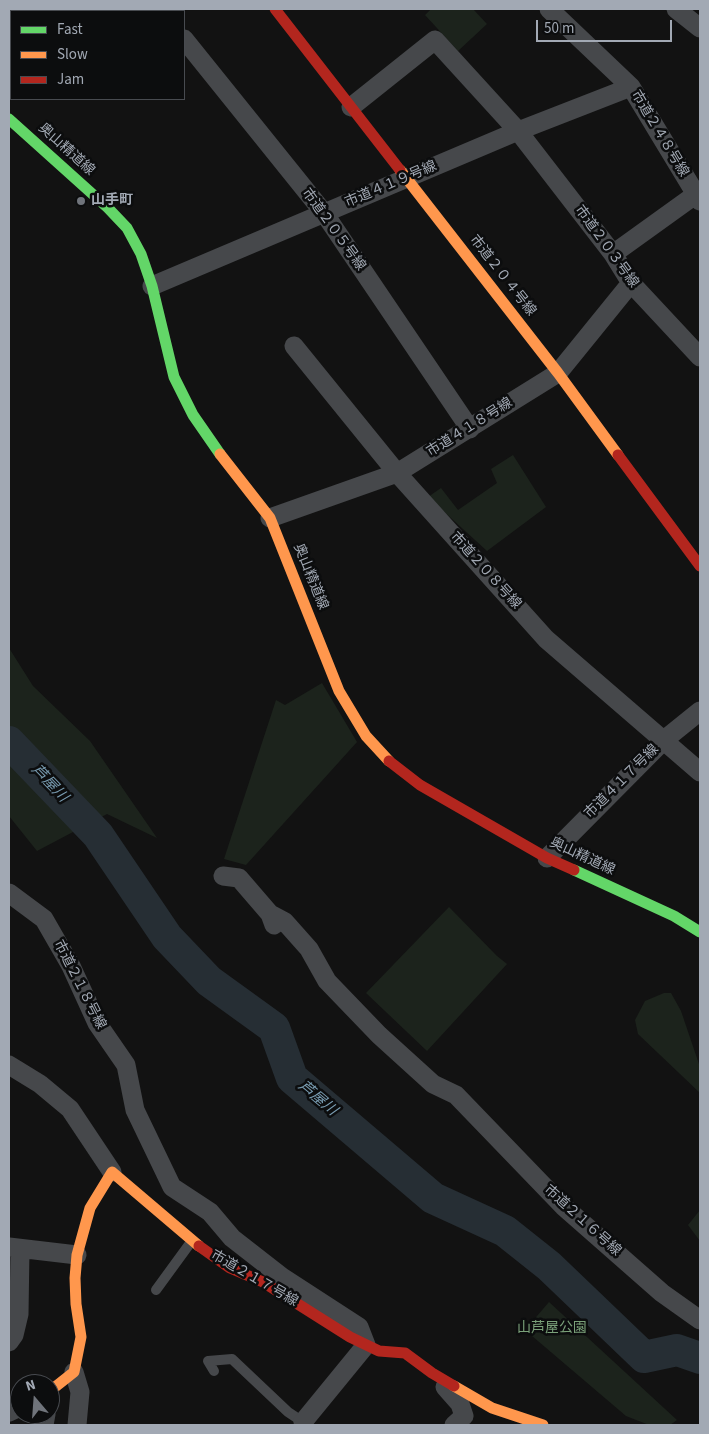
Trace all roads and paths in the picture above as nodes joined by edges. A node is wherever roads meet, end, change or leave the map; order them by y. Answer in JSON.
{"nodes":[{"id":1,"x":275,"y":9,"type":"edge"},
{"id":2,"x":549,"y":9,"type":"edge"},
{"id":3,"x":676,"y":9,"type":"edge"},
{"id":4,"x":700,"y":28,"type":"edge"},
{"id":5,"x":185,"y":40,"type":"edge"},
{"id":6,"x":630,"y":87,"type":"junction"},
{"id":7,"x":351,"y":108,"type":"junction"},
{"id":8,"x":9,"y":119,"type":"edge"},
{"id":9,"x":518,"y":131,"type":"junction"},
{"id":10,"x":406,"y":178,"type":"junction"},
{"id":11,"x":698,"y":198,"type":"edge"},
{"id":12,"x":324,"y":213,"type":"junction"},
{"id":13,"x":613,"y":254,"type":"junction"},
{"id":14,"x":631,"y":283,"type":"junction"},
{"id":15,"x":152,"y":286,"type":"junction"},
{"id":16,"x":294,"y":346,"type":"dead end"},
{"id":17,"x":700,"y":357,"type":"edge"},
{"id":18,"x":558,"y":373,"type":"junction"},
{"id":19,"x":470,"y":429,"type":"junction"},
{"id":20,"x":398,"y":473,"type":"junction"},
{"id":21,"x":270,"y":518,"type":"junction"},
{"id":22,"x":700,"y":566,"type":"edge"},
{"id":23,"x":700,"y":711,"type":"edge"},
{"id":24,"x":664,"y":740,"type":"junction"},
{"id":25,"x":700,"y":772,"type":"edge"},
{"id":26,"x":547,"y":858,"type":"junction"},
{"id":27,"x":223,"y":876,"type":"dead end"},
{"id":28,"x":9,"y":894,"type":"edge"},
{"id":29,"x":698,"y":927,"type":"edge"},
{"id":30,"x":9,"y":1065,"type":"edge"},
{"id":31,"x":112,"y":1172,"type":"junction"},
{"id":32,"x":192,"y":1241,"type":"junction"},
{"id":33,"x":14,"y":1248,"type":"edge"},
{"id":34,"x":77,"y":1256,"type":"junction"},
{"id":35,"x":156,"y":1290,"type":"dead end"},
{"id":36,"x":700,"y":1320,"type":"edge"},
{"id":37,"x":9,"y":1342,"type":"edge"},
{"id":38,"x":366,"y":1344,"type":"junction"},
{"id":39,"x":214,"y":1370,"type":"dead end"},
{"id":40,"x":74,"y":1372,"type":"junction"},
{"id":41,"x":432,"y":1373,"type":"junction"},
{"id":42,"x":60,"y":1383,"type":"edge"},
{"id":43,"x":303,"y":1422,"type":"joint"},
{"id":44,"x":463,"y":1422,"type":"edge"},
{"id":45,"x":78,"y":1425,"type":"edge"},
{"id":46,"x":543,"y":1425,"type":"edge"}],
"edges":[{"from":1,"to":7,"type":"street","name":"市道２０４号線"},
{"from":2,"to":6,"type":"street","name":"市道２４８号線"},
{"from":3,"to":4,"type":"street"},
{"from":5,"to":12,"type":"street","name":"市道２０５号線"},
{"from":6,"to":9,"type":"street","name":"市道４１９号線"},
{"from":6,"to":11,"type":"street","name":"市道２４８号線"},
{"from":7,"to":9,"type":"street","name":"市道２０３号線"},
{"from":7,"to":10,"type":"street","name":"市道２０４号線"},
{"from":8,"to":15,"type":"street","name":"奥山精道線"},
{"from":9,"to":10,"type":"street","name":"市道４１９号線"},
{"from":9,"to":13,"type":"street","name":"市道２０３号線"},
{"from":10,"to":12,"type":"street","name":"市道４１９号線"},
{"from":10,"to":18,"type":"street","name":"市道２０４号線"},
{"from":11,"to":13,"type":"street"},
{"from":12,"to":15,"type":"street","name":"市道４１９号線"},
{"from":12,"to":19,"type":"street","name":"市道２０５号線"},
{"from":13,"to":14,"type":"street","name":"市道２０３号線"},
{"from":14,"to":17,"type":"street","name":"市道２０３号線"},
{"from":14,"to":18,"type":"street","name":"市道４１８号線"},
{"from":15,"to":21,"type":"street","name":"奥山精道線"},
{"from":16,"to":20,"type":"street","name":"市道２０８号線"},
{"from":18,"to":19,"type":"street","name":"市道４１８号線"},
{"from":18,"to":22,"type":"street","name":"市道２０４号線"},
{"from":19,"to":20,"type":"street","name":"市道４１８号線"},
{"from":20,"to":21,"type":"street","name":"市道４１８号線"},
{"from":20,"to":24,"type":"street","name":"市道２０８号線"},
{"from":21,"to":26,"type":"street","name":"奥山精道線"},
{"from":23,"to":24,"type":"street","name":"市道４１７号線"},
{"from":24,"to":25,"type":"street","name":"市道２０８号線"},
{"from":24,"to":26,"type":"street","name":"市道４１７号線"},
{"from":26,"to":29,"type":"street","name":"奥山精道線"},
{"from":27,"to":36,"type":"street","name":"市道２１６号線"},
{"from":28,"to":38,"type":"street","name":"市道２１８号線"},
{"from":30,"to":31,"type":"street"},
{"from":31,"to":32,"type":"street","name":"市道２１７号線"},
{"from":31,"to":34,"type":"street"},
{"from":32,"to":35,"type":"lane"},
{"from":32,"to":38,"type":"street","name":"市道２１７号線"},
{"from":33,"to":34,"type":"street"},
{"from":33,"to":37,"type":"street"},
{"from":34,"to":40,"type":"street"},
{"from":38,"to":41,"type":"street","name":"市道２１７号線"},
{"from":38,"to":43,"type":"street"},
{"from":39,"to":43,"type":"lane"},
{"from":40,"to":42,"type":"street"},
{"from":40,"to":45,"type":"street"},
{"from":41,"to":44,"type":"street"},
{"from":41,"to":46,"type":"street","name":"市道２１７号線"}]}
